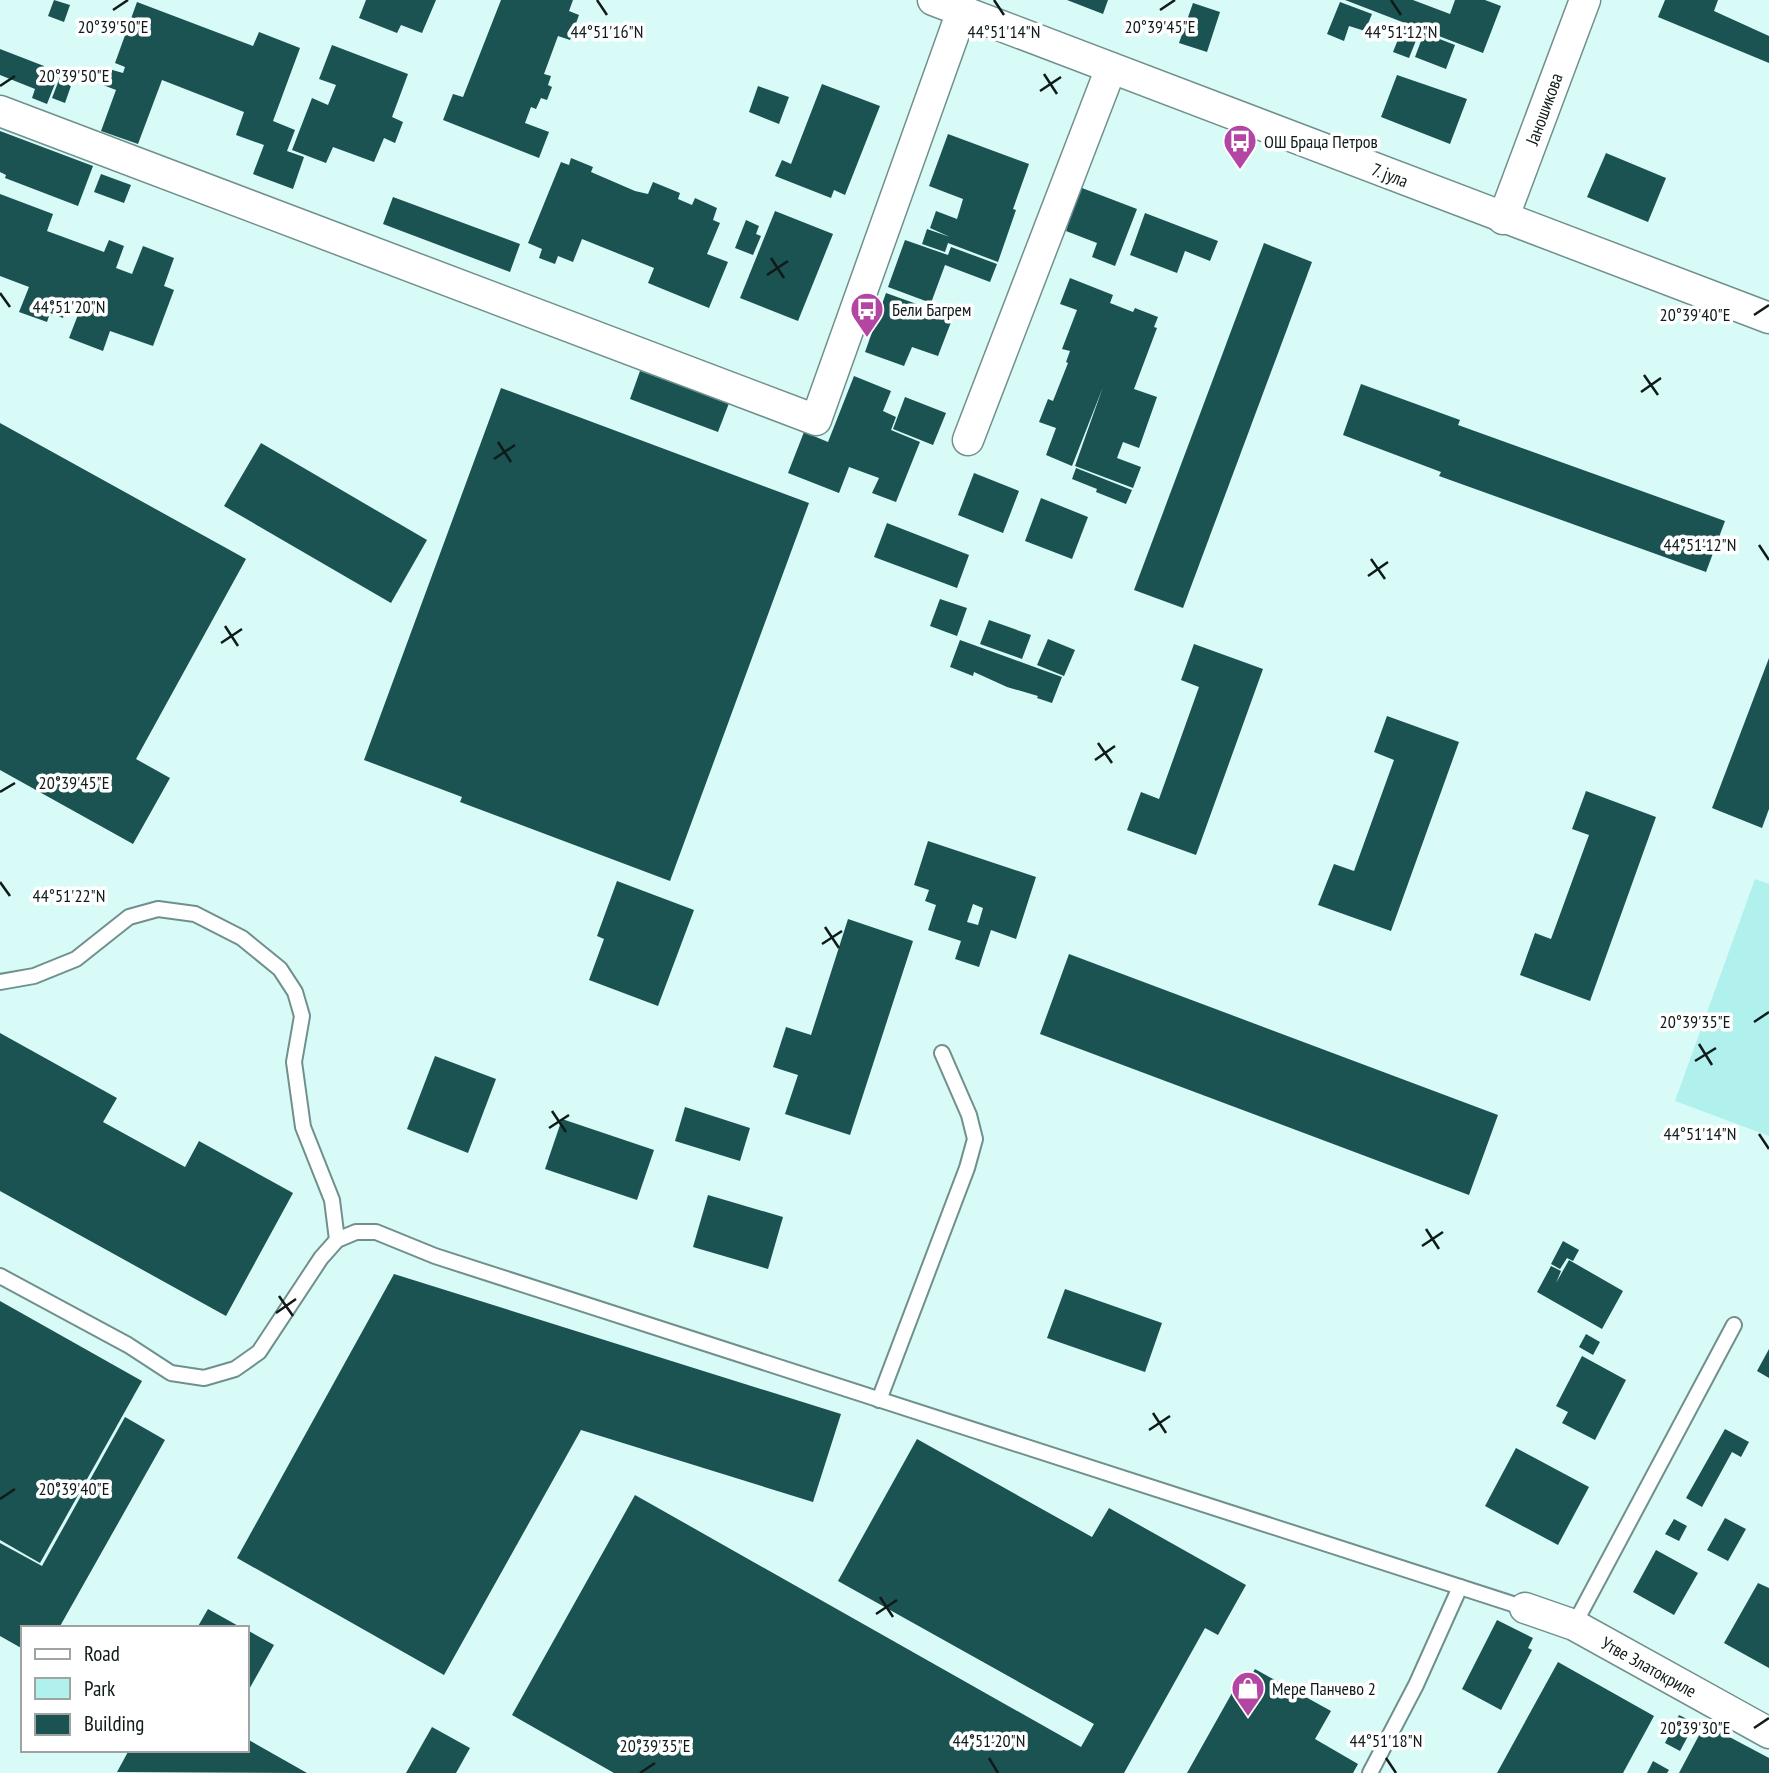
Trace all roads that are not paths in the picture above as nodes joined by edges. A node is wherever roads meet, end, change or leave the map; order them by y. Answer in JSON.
{"nodes":[{"id":1,"x":933,"y":0,"type":"edge"},
{"id":2,"x":1585,"y":0,"type":"edge"},
{"id":3,"x":962,"y":11,"type":"junction"},
{"id":4,"x":1111,"y":68,"type":"junction"},
{"id":5,"x":0,"y":111,"type":"edge"},
{"id":6,"x":1503,"y":219,"type":"junction"},
{"id":7,"x":1769,"y":318,"type":"edge"},
{"id":8,"x":968,"y":440,"type":"dead end"},
{"id":9,"x":0,"y":982,"type":"edge"},
{"id":10,"x":942,"y":1053,"type":"dead end"},
{"id":11,"x":337,"y":1240,"type":"junction"},
{"id":12,"x":0,"y":1276,"type":"edge"},
{"id":13,"x":1734,"y":1325,"type":"dead end"},
{"id":14,"x":879,"y":1400,"type":"junction"},
{"id":15,"x":1460,"y":1587,"type":"junction"},
{"id":16,"x":1525,"y":1608,"type":"joint"},
{"id":17,"x":1574,"y":1625,"type":"junction"},
{"id":18,"x":1769,"y":1733,"type":"edge"},
{"id":19,"x":1370,"y":1773,"type":"edge"}],
"edges":[{"from":1,"to":3,"type":"street","name":"7. јула"},
{"from":2,"to":6,"type":"street","name":"Јаношикова"},
{"from":3,"to":4,"type":"street","name":"7. јула"},
{"from":3,"to":5,"type":"street"},
{"from":4,"to":6,"type":"street","name":"7. јула"},
{"from":4,"to":8,"type":"street"},
{"from":6,"to":7,"type":"street","name":"7. јула"},
{"from":9,"to":11,"type":"lane"},
{"from":10,"to":14,"type":"lane"},
{"from":11,"to":12,"type":"lane"},
{"from":11,"to":14,"type":"lane"},
{"from":13,"to":17,"type":"lane"},
{"from":14,"to":15,"type":"lane"},
{"from":15,"to":16,"type":"lane"},
{"from":15,"to":19,"type":"lane"},
{"from":16,"to":17,"type":"street","name":"Утве Златокриле"},
{"from":17,"to":18,"type":"street","name":"Утве Златокриле"}]}
